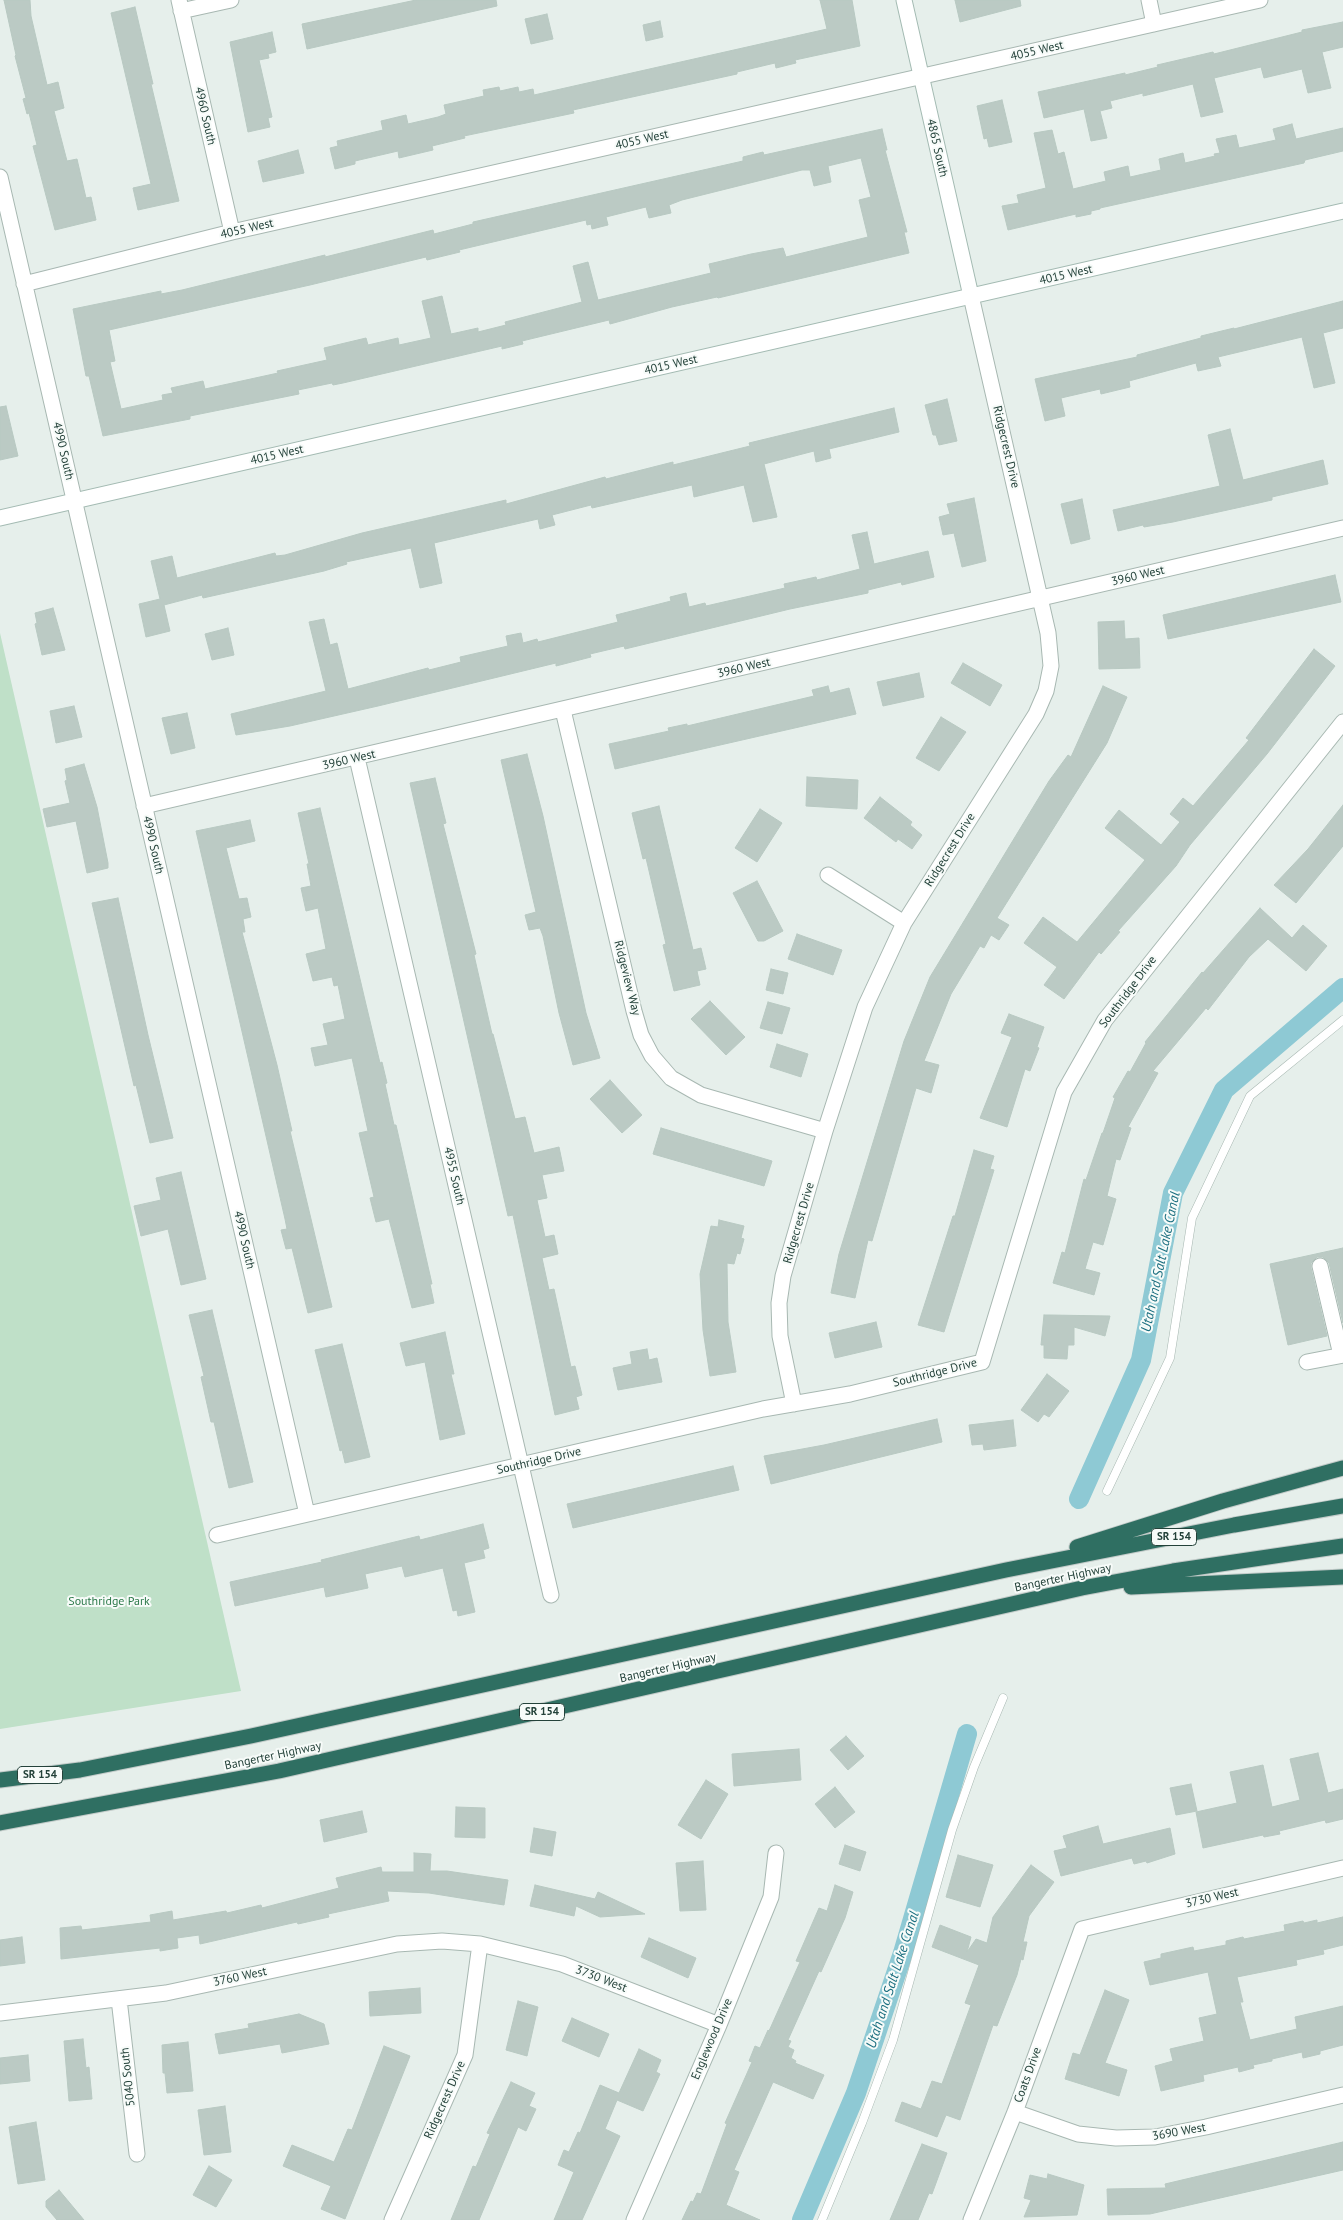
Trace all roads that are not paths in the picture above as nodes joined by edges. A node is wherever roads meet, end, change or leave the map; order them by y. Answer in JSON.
{"nodes":[{"id":1,"x":231,"y":0,"type":"edge"},
{"id":2,"x":904,"y":0,"type":"edge"},
{"id":3,"x":1149,"y":0,"type":"edge"},
{"id":4,"x":1260,"y":0,"type":"edge"},
{"id":5,"x":180,"y":6,"type":"edge"},
{"id":6,"x":1154,"y":24,"type":"junction"},
{"id":7,"x":921,"y":77,"type":"junction"},
{"id":8,"x":0,"y":177,"type":"edge"},
{"id":9,"x":1343,"y":211,"type":"edge"},
{"id":10,"x":232,"y":232,"type":"junction"},
{"id":11,"x":24,"y":284,"type":"junction"},
{"id":12,"x":971,"y":296,"type":"junction"},
{"id":13,"x":74,"y":502,"type":"junction"},
{"id":14,"x":0,"y":518,"type":"edge"},
{"id":15,"x":1343,"y":528,"type":"edge"},
{"id":16,"x":1040,"y":599,"type":"junction"},
{"id":17,"x":563,"y":710,"type":"junction"},
{"id":18,"x":1343,"y":722,"type":"edge"},
{"id":19,"x":357,"y":758,"type":"junction"},
{"id":20,"x":144,"y":806,"type":"junction"},
{"id":21,"x":828,"y":875,"type":"dead end"},
{"id":22,"x":904,"y":923,"type":"junction"},
{"id":23,"x":1343,"y":1020,"type":"edge"},
{"id":24,"x":825,"y":1131,"type":"junction"},
{"id":25,"x":1320,"y":1266,"type":"dead end"},
{"id":26,"x":1342,"y":1355,"type":"edge"},
{"id":27,"x":1307,"y":1362,"type":"dead end"},
{"id":28,"x":794,"y":1404,"type":"junction"},
{"id":29,"x":521,"y":1465,"type":"junction"},
{"id":30,"x":1343,"y":1468,"type":"edge"},
{"id":31,"x":1106,"y":1491,"type":"dead end"},
{"id":32,"x":1343,"y":1506,"type":"edge"},
{"id":33,"x":307,"y":1514,"type":"junction"},
{"id":34,"x":217,"y":1535,"type":"dead end"},
{"id":35,"x":1343,"y":1546,"type":"edge"},
{"id":36,"x":1006,"y":1570,"type":"junction"},
{"id":37,"x":1343,"y":1577,"type":"edge"},
{"id":38,"x":1082,"y":1588,"type":"junction"},
{"id":39,"x":551,"y":1595,"type":"dead end"},
{"id":40,"x":1004,"y":1698,"type":"dead end"},
{"id":41,"x":0,"y":1780,"type":"edge"},
{"id":42,"x":0,"y":1823,"type":"edge"},
{"id":43,"x":776,"y":1853,"type":"dead end"},
{"id":44,"x":1343,"y":1868,"type":"edge"},
{"id":45,"x":1082,"y":1929,"type":"joint"},
{"id":46,"x":480,"y":1944,"type":"junction"},
{"id":47,"x":119,"y":1999,"type":"junction"},
{"id":48,"x":0,"y":2013,"type":"edge"},
{"id":49,"x":719,"y":2025,"type":"junction"},
{"id":50,"x":1343,"y":2095,"type":"edge"},
{"id":51,"x":1015,"y":2112,"type":"junction"},
{"id":52,"x":136,"y":2154,"type":"dead end"},
{"id":53,"x":392,"y":2220,"type":"edge"},
{"id":54,"x":634,"y":2220,"type":"edge"},
{"id":55,"x":822,"y":2220,"type":"edge"},
{"id":56,"x":971,"y":2220,"type":"edge"}],
"edges":[{"from":1,"to":5,"type":"street"},
{"from":2,"to":7,"type":"street","name":"4865 South"},
{"from":3,"to":6,"type":"street"},
{"from":4,"to":6,"type":"street","name":"4055 West"},
{"from":5,"to":10,"type":"street","name":"4960 South"},
{"from":6,"to":7,"type":"street","name":"4055 West"},
{"from":7,"to":10,"type":"street","name":"4055 West"},
{"from":7,"to":12,"type":"street","name":"4865 South"},
{"from":8,"to":11,"type":"street","name":"4990 South"},
{"from":9,"to":12,"type":"street","name":"4015 West"},
{"from":10,"to":11,"type":"street","name":"4055 West"},
{"from":11,"to":13,"type":"street","name":"4990 South"},
{"from":12,"to":13,"type":"street","name":"4015 West"},
{"from":12,"to":16,"type":"street","name":"Ridgecrest Drive"},
{"from":13,"to":14,"type":"street","name":"4015 West"},
{"from":13,"to":20,"type":"street","name":"4990 South"},
{"from":15,"to":16,"type":"street","name":"3960 West"},
{"from":16,"to":17,"type":"street","name":"3960 West"},
{"from":16,"to":22,"type":"street","name":"Ridgecrest Drive"},
{"from":17,"to":19,"type":"street","name":"3960 West"},
{"from":17,"to":24,"type":"street","name":"Ridgeview Way"},
{"from":18,"to":28,"type":"street","name":"Southridge Drive"},
{"from":19,"to":20,"type":"street","name":"3960 West"},
{"from":19,"to":29,"type":"street","name":"4955 South"},
{"from":20,"to":33,"type":"street","name":"4990 South"},
{"from":21,"to":22,"type":"street"},
{"from":22,"to":24,"type":"street","name":"Ridgecrest Drive"},
{"from":23,"to":31,"type":"lane"},
{"from":24,"to":28,"type":"street","name":"Ridgecrest Drive"},
{"from":25,"to":26,"type":"street"},
{"from":26,"to":27,"type":"street"},
{"from":28,"to":29,"type":"street","name":"Southridge Drive"},
{"from":29,"to":33,"type":"street","name":"Southridge Drive"},
{"from":29,"to":39,"type":"street","name":"4955 South"},
{"from":30,"to":36,"type":"highway"},
{"from":32,"to":36,"type":"highway","name":"Bangerter Highway","number":"SR 154"},
{"from":33,"to":34,"type":"street","name":"Southridge Drive"},
{"from":35,"to":38,"type":"highway","name":"Bangerter Highway","number":"SR 154"},
{"from":36,"to":41,"type":"highway","name":"Bangerter Highway","number":"SR 154"},
{"from":37,"to":38,"type":"highway"},
{"from":38,"to":42,"type":"highway","name":"Bangerter Highway","number":"SR 154"},
{"from":40,"to":55,"type":"lane"},
{"from":43,"to":49,"type":"street","name":"Englewood Drive"},
{"from":44,"to":45,"type":"street","name":"3730 West"},
{"from":45,"to":51,"type":"street","name":"Coats Drive"},
{"from":46,"to":47,"type":"street","name":"3760 West"},
{"from":46,"to":49,"type":"street","name":"3730 West"},
{"from":46,"to":53,"type":"street","name":"Ridgecrest Drive"},
{"from":47,"to":48,"type":"street","name":"3760 West"},
{"from":47,"to":52,"type":"street","name":"5040 South"},
{"from":49,"to":54,"type":"street","name":"Englewood Drive"},
{"from":50,"to":51,"type":"street","name":"3690 West"},
{"from":51,"to":56,"type":"street","name":"Coats Drive"}]}
